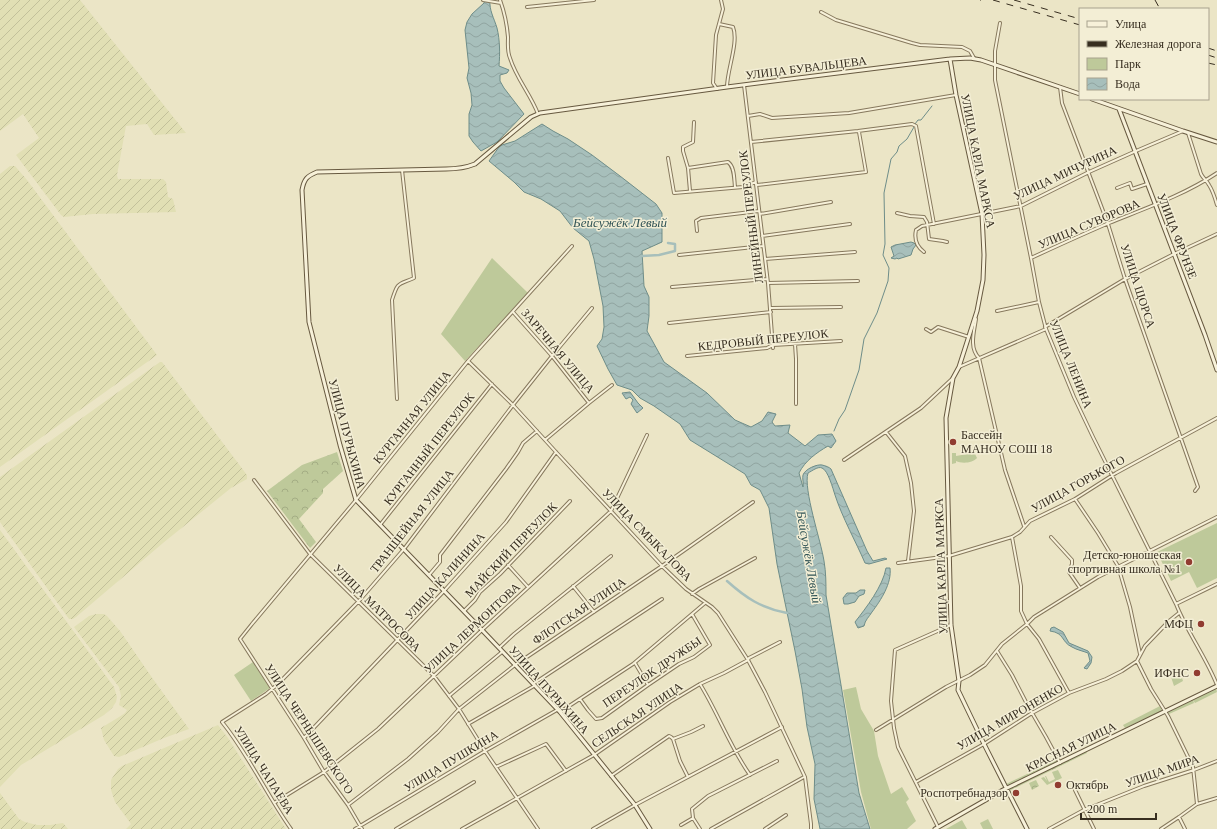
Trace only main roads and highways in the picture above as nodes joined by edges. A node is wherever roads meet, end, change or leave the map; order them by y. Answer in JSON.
{"nodes":[{"id":1,"x":950,"y":59,"type":"junction"},
{"id":2,"x":1079,"y":94,"type":"edge"},
{"id":3,"x":1095,"y":100,"type":"edge"},
{"id":4,"x":1120,"y":109,"type":"junction"},
{"id":5,"x":531,"y":117,"type":"joint"},
{"id":6,"x":1217,"y":142,"type":"edge"},
{"id":7,"x":1217,"y":370,"type":"edge"},
{"id":8,"x":1217,"y":686,"type":"edge"},
{"id":9,"x":1006,"y":789,"type":"junction"},
{"id":10,"x":937,"y":828,"type":"edge"},
{"id":11,"x":650,"y":829,"type":"edge"},
{"id":12,"x":1027,"y":829,"type":"edge"}],
"edges":[{"from":1,"to":2,"type":"main road","name":"УЛИЦА БУВАЛЬЦЕВА"},
{"from":1,"to":5,"type":"main road","name":"УЛИЦА БУВАЛЬЦЕВА"},
{"from":1,"to":9,"type":"main road","name":"УЛИЦА КАРЛА МАРКСА"},
{"from":3,"to":4,"type":"main road"},
{"from":4,"to":6,"type":"main road"},
{"from":4,"to":7,"type":"main road","name":"УЛИЦА ФРУНЗЕ"},
{"from":5,"to":11,"type":"main road","name":"УЛИЦА ПУРЫХИНА"},
{"from":8,"to":9,"type":"main road","name":"КРАСНАЯ УЛИЦА"},
{"from":9,"to":10,"type":"main road","name":"КРАСНАЯ УЛИЦА"},
{"from":9,"to":12,"type":"main road","name":"УЛИЦА КАРЛА МАРКСА"}]}
